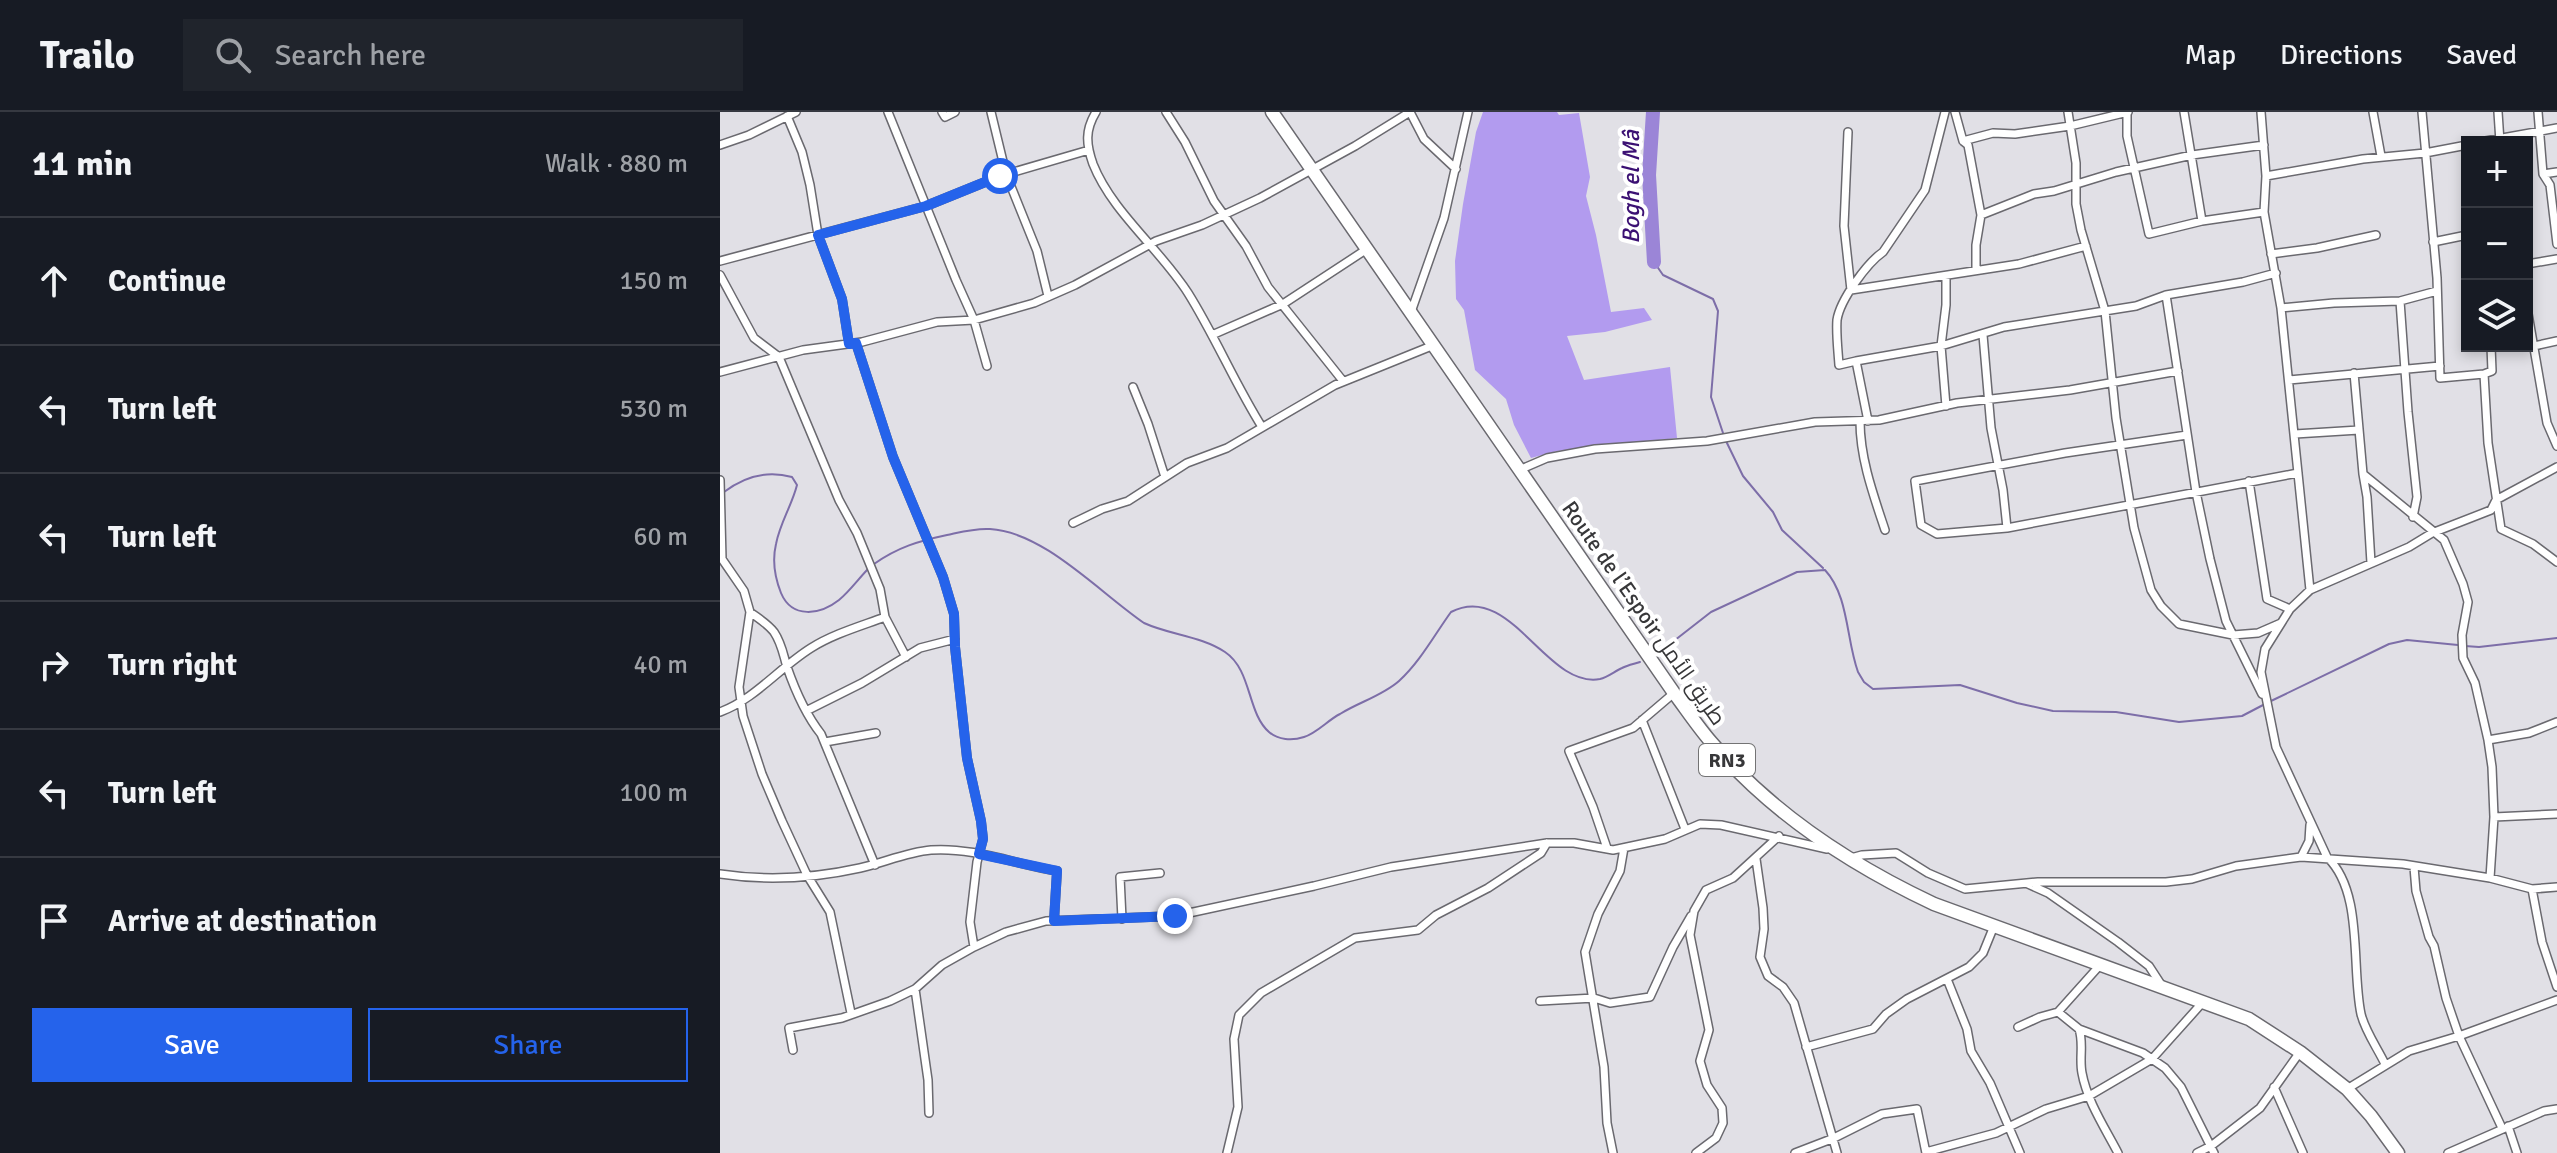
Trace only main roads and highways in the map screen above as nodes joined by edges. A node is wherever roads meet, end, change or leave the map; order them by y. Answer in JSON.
{"nodes":[{"id":1,"x":1272,"y":112,"type":"edge"},
{"id":2,"x":2398,"y":1153,"type":"edge"}],
"edges":[{"from":1,"to":2,"type":"highway","name":"Route de l’Espoir طريق الأمل","number":"RN3"}]}
